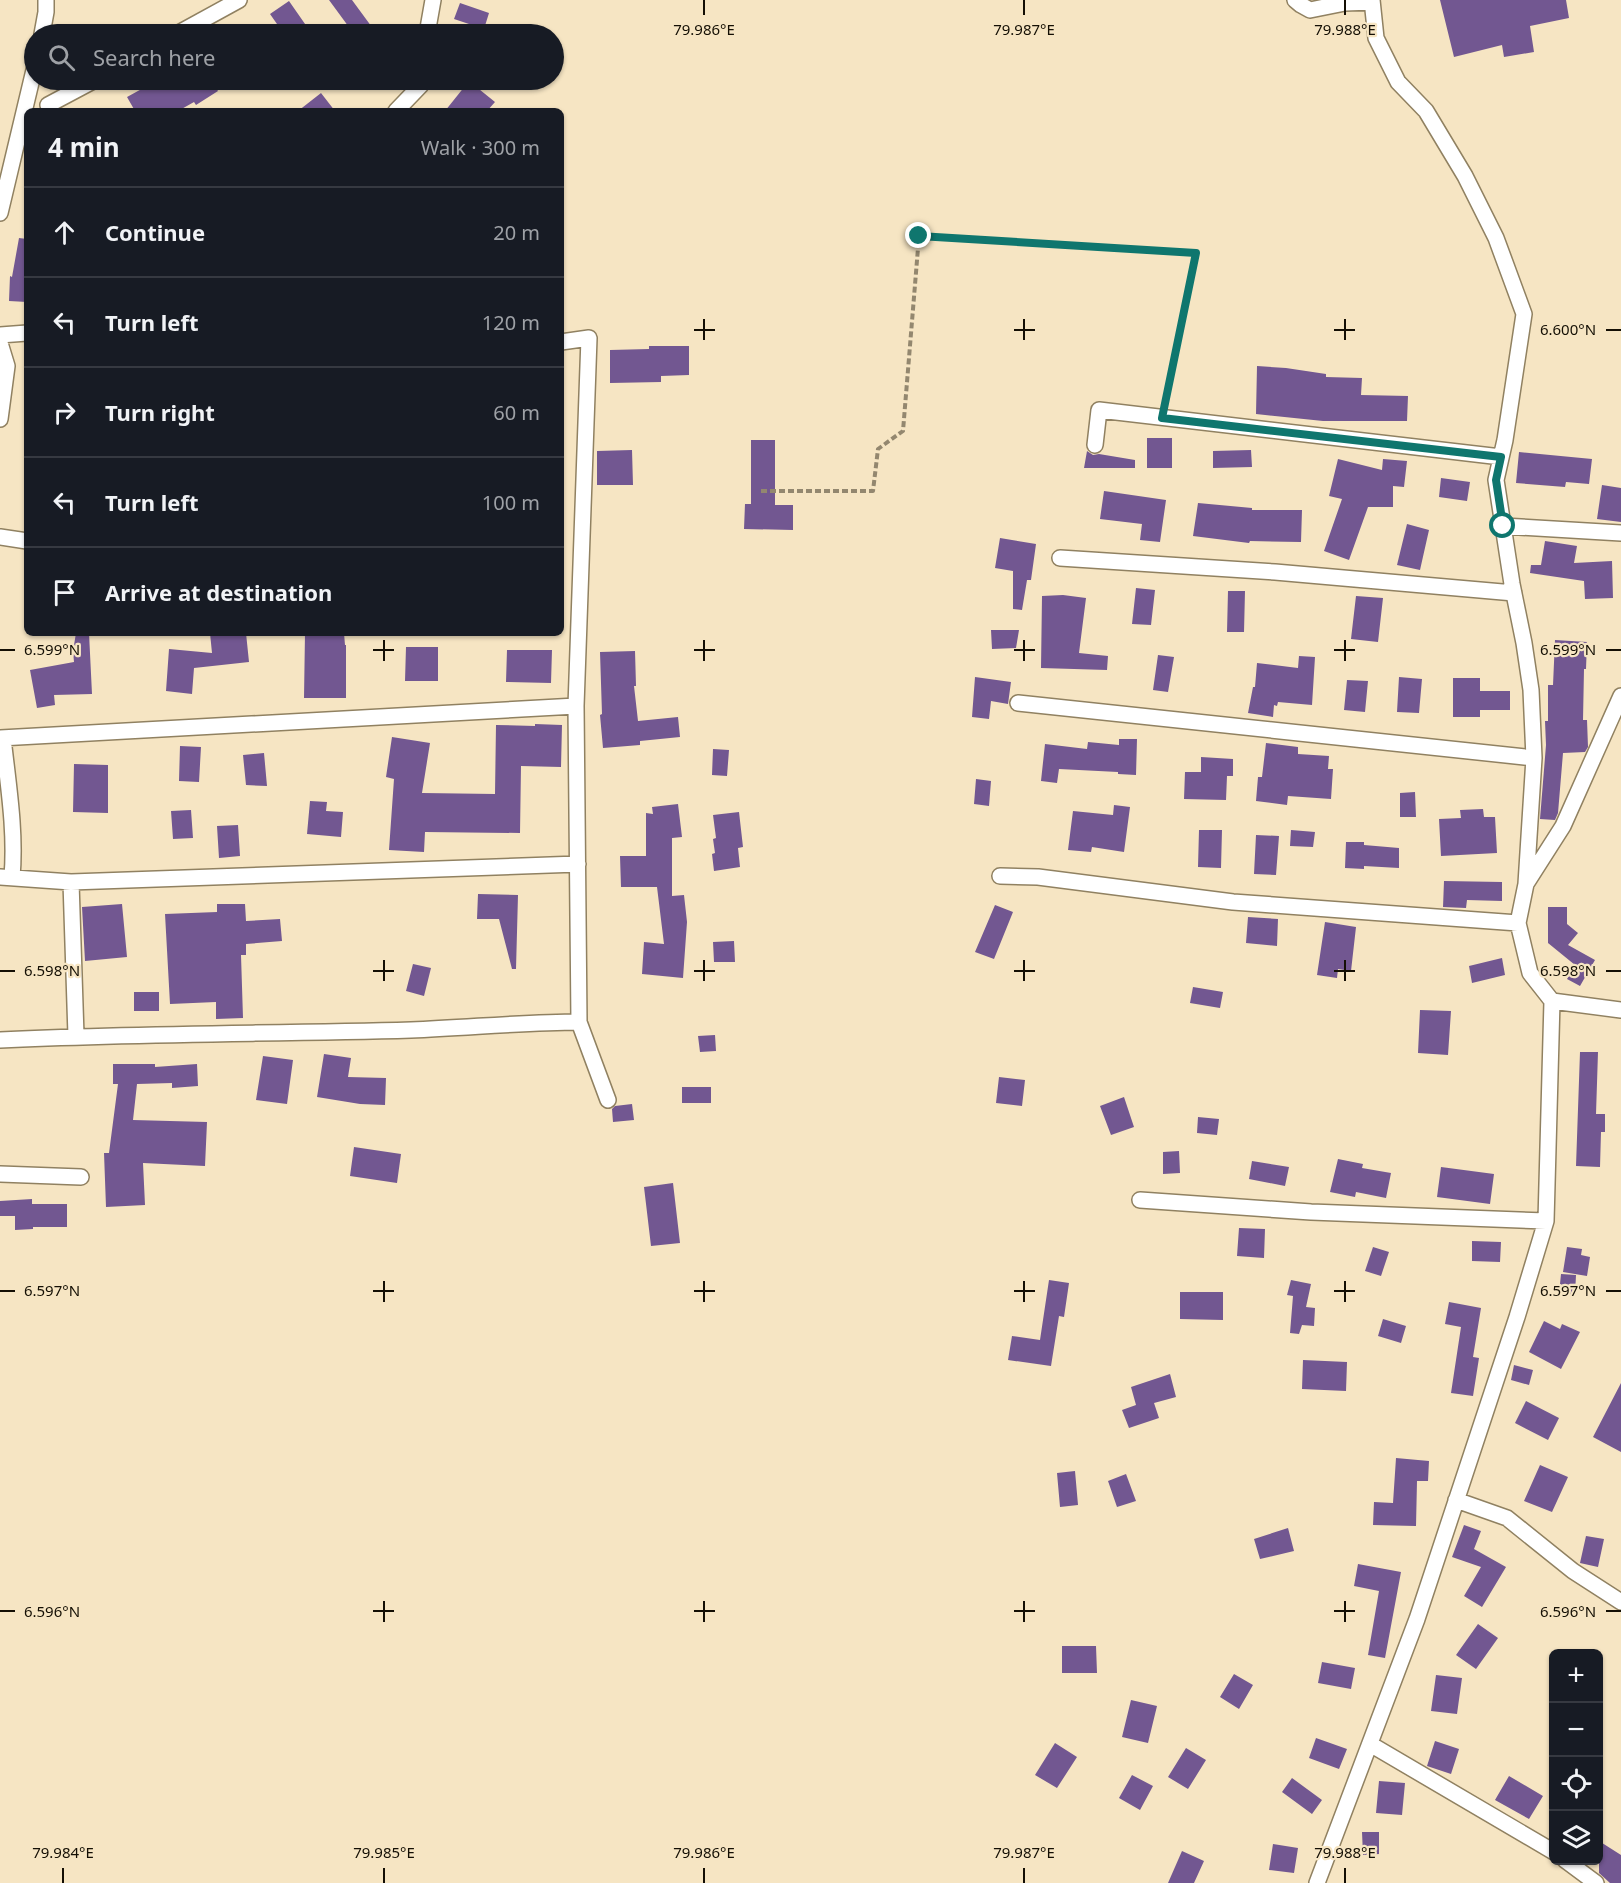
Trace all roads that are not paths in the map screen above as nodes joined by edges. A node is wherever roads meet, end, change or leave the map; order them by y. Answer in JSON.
{"nodes":[{"id":1,"x":46,"y":0,"type":"edge"},
{"id":2,"x":239,"y":0,"type":"edge"},
{"id":3,"x":433,"y":0,"type":"edge"},
{"id":4,"x":1296,"y":0,"type":"edge"},
{"id":5,"x":1372,"y":1,"type":"edge"},
{"id":6,"x":44,"y":24,"type":"edge"},
{"id":7,"x":195,"y":24,"type":"edge"},
{"id":8,"x":429,"y":24,"type":"edge"},
{"id":9,"x":30,"y":90,"type":"edge"},
{"id":10,"x":80,"y":90,"type":"edge"},
{"id":11,"x":416,"y":90,"type":"edge"},
{"id":12,"x":28,"y":100,"type":"junction"},
{"id":13,"x":26,"y":108,"type":"edge"},
{"id":14,"x":52,"y":108,"type":"edge"},
{"id":15,"x":399,"y":108,"type":"edge"},
{"id":16,"x":24,"y":116,"type":"edge"},
{"id":17,"x":0,"y":213,"type":"edge"},
{"id":18,"x":24,"y":333,"type":"edge"},
{"id":19,"x":0,"y":335,"type":"edge"},
{"id":20,"x":564,"y":342,"type":"edge"},
{"id":21,"x":0,"y":343,"type":"edge"},
{"id":22,"x":0,"y":418,"type":"edge"},
{"id":23,"x":1095,"y":445,"type":"dead end"},
{"id":24,"x":1501,"y":457,"type":"junction"},
{"id":25,"x":1503,"y":526,"type":"junction"},
{"id":26,"x":1621,"y":533,"type":"edge"},
{"id":27,"x":0,"y":537,"type":"edge"},
{"id":28,"x":24,"y":541,"type":"edge"},
{"id":29,"x":1060,"y":558,"type":"dead end"},
{"id":30,"x":1514,"y":593,"type":"junction"},
{"id":31,"x":1621,"y":696,"type":"edge"},
{"id":32,"x":1018,"y":703,"type":"dead end"},
{"id":33,"x":576,"y":706,"type":"junction"},
{"id":34,"x":1,"y":738,"type":"edge"},
{"id":35,"x":1534,"y":758,"type":"junction"},
{"id":36,"x":578,"y":864,"type":"junction"},
{"id":37,"x":999,"y":876,"type":"dead end"},
{"id":38,"x":6,"y":877,"type":"edge"},
{"id":39,"x":71,"y":882,"type":"junction"},
{"id":40,"x":1526,"y":884,"type":"junction"},
{"id":41,"x":1518,"y":923,"type":"junction"},
{"id":42,"x":1552,"y":1001,"type":"junction"},
{"id":43,"x":1621,"y":1010,"type":"edge"},
{"id":44,"x":579,"y":1022,"type":"junction"},
{"id":45,"x":76,"y":1036,"type":"junction"},
{"id":46,"x":0,"y":1040,"type":"edge"},
{"id":47,"x":608,"y":1100,"type":"dead end"},
{"id":48,"x":0,"y":1174,"type":"edge"},
{"id":49,"x":81,"y":1177,"type":"dead end"},
{"id":50,"x":1140,"y":1200,"type":"dead end"},
{"id":51,"x":1546,"y":1221,"type":"junction"},
{"id":52,"x":1456,"y":1500,"type":"junction"},
{"id":53,"x":1621,"y":1602,"type":"edge"},
{"id":54,"x":1370,"y":1744,"type":"junction"},
{"id":55,"x":1549,"y":1849,"type":"edge"},
{"id":56,"x":1572,"y":1865,"type":"edge"},
{"id":57,"x":1317,"y":1883,"type":"edge"},
{"id":58,"x":1596,"y":1883,"type":"edge"}],
"edges":[{"from":1,"to":6,"type":"street"},
{"from":2,"to":7,"type":"street"},
{"from":3,"to":8,"type":"street"},
{"from":4,"to":5,"type":"street"},
{"from":5,"to":24,"type":"street"},
{"from":9,"to":12,"type":"street"},
{"from":10,"to":14,"type":"street"},
{"from":11,"to":15,"type":"street"},
{"from":12,"to":13,"type":"street"},
{"from":12,"to":14,"type":"street"},
{"from":16,"to":17,"type":"street"},
{"from":18,"to":19,"type":"street"},
{"from":20,"to":33,"type":"street"},
{"from":21,"to":22,"type":"street"},
{"from":23,"to":24,"type":"street"},
{"from":24,"to":25,"type":"street"},
{"from":25,"to":26,"type":"street"},
{"from":25,"to":30,"type":"street"},
{"from":27,"to":28,"type":"street"},
{"from":29,"to":30,"type":"street"},
{"from":30,"to":35,"type":"street"},
{"from":31,"to":40,"type":"street"},
{"from":32,"to":35,"type":"street"},
{"from":33,"to":34,"type":"street"},
{"from":33,"to":36,"type":"street"},
{"from":34,"to":38,"type":"street"},
{"from":35,"to":40,"type":"street"},
{"from":36,"to":39,"type":"street"},
{"from":36,"to":44,"type":"street"},
{"from":37,"to":41,"type":"street"},
{"from":38,"to":39,"type":"street"},
{"from":39,"to":45,"type":"street"},
{"from":40,"to":41,"type":"street"},
{"from":41,"to":42,"type":"street"},
{"from":42,"to":43,"type":"street"},
{"from":42,"to":51,"type":"street"},
{"from":44,"to":45,"type":"street"},
{"from":44,"to":47,"type":"street"},
{"from":45,"to":46,"type":"street"},
{"from":48,"to":49,"type":"street"},
{"from":50,"to":51,"type":"street"},
{"from":51,"to":52,"type":"street"},
{"from":52,"to":53,"type":"street"},
{"from":52,"to":54,"type":"street"},
{"from":54,"to":55,"type":"street"},
{"from":54,"to":57,"type":"street"},
{"from":56,"to":58,"type":"street"}]}
